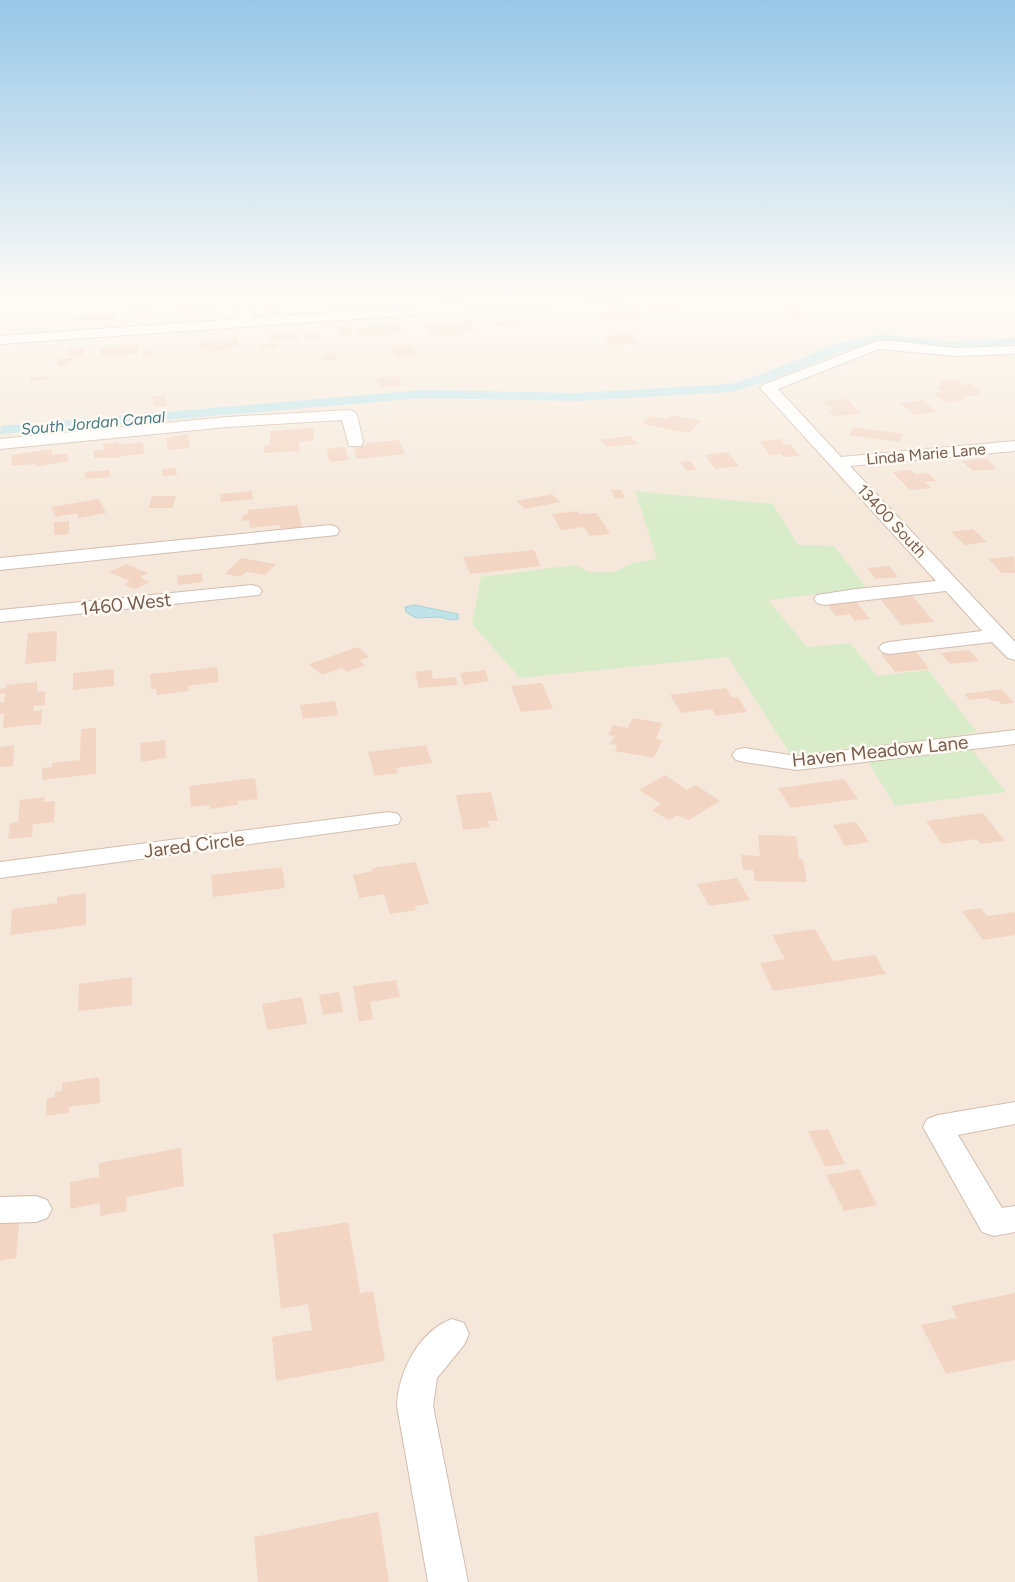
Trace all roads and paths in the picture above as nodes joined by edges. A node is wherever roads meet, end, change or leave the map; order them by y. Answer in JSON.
{"nodes":[{"id":1,"x":819,"y":368,"type":"edge"},
{"id":2,"x":355,"y":442,"type":"dead end"},
{"id":3,"x":0,"y":444,"type":"edge"},
{"id":4,"x":1015,"y":446,"type":"edge"},
{"id":5,"x":838,"y":462,"type":"junction"},
{"id":6,"x":330,"y":531,"type":"dead end"},
{"id":7,"x":0,"y":564,"type":"edge"},
{"id":8,"x":952,"y":585,"type":"junction"},
{"id":9,"x":252,"y":591,"type":"dead end"},
{"id":10,"x":824,"y":598,"type":"dead end"},
{"id":11,"x":0,"y":616,"type":"edge"},
{"id":12,"x":998,"y":635,"type":"junction"},
{"id":13,"x":889,"y":648,"type":"dead end"},
{"id":14,"x":1015,"y":654,"type":"edge"},
{"id":15,"x":1015,"y":737,"type":"edge"},
{"id":16,"x":744,"y":755,"type":"dead end"},
{"id":17,"x":389,"y":819,"type":"dead end"},
{"id":18,"x":0,"y":870,"type":"edge"},
{"id":19,"x":1015,"y":1113,"type":"edge"},
{"id":20,"x":36,"y":1209,"type":"dead end"},
{"id":21,"x":0,"y":1210,"type":"edge"},
{"id":22,"x":1015,"y":1220,"type":"edge"},
{"id":23,"x":452,"y":1334,"type":"dead end"},
{"id":24,"x":448,"y":1582,"type":"edge"}],
"edges":[{"from":1,"to":5,"type":"street","name":"13400 South"},
{"from":2,"to":3,"type":"street"},
{"from":4,"to":5,"type":"street","name":"Linda Marie Lane"},
{"from":5,"to":8,"type":"street","name":"13400 South"},
{"from":6,"to":7,"type":"street"},
{"from":8,"to":10,"type":"street"},
{"from":8,"to":12,"type":"street","name":"13400 South"},
{"from":9,"to":11,"type":"street","name":"1460 West"},
{"from":12,"to":13,"type":"street"},
{"from":12,"to":14,"type":"street","name":"13400 South"},
{"from":15,"to":16,"type":"street","name":"Haven Meadow Lane"},
{"from":17,"to":18,"type":"street","name":"Jared Circle"},
{"from":19,"to":22,"type":"street"},
{"from":20,"to":21,"type":"street"},
{"from":23,"to":24,"type":"street"}]}
